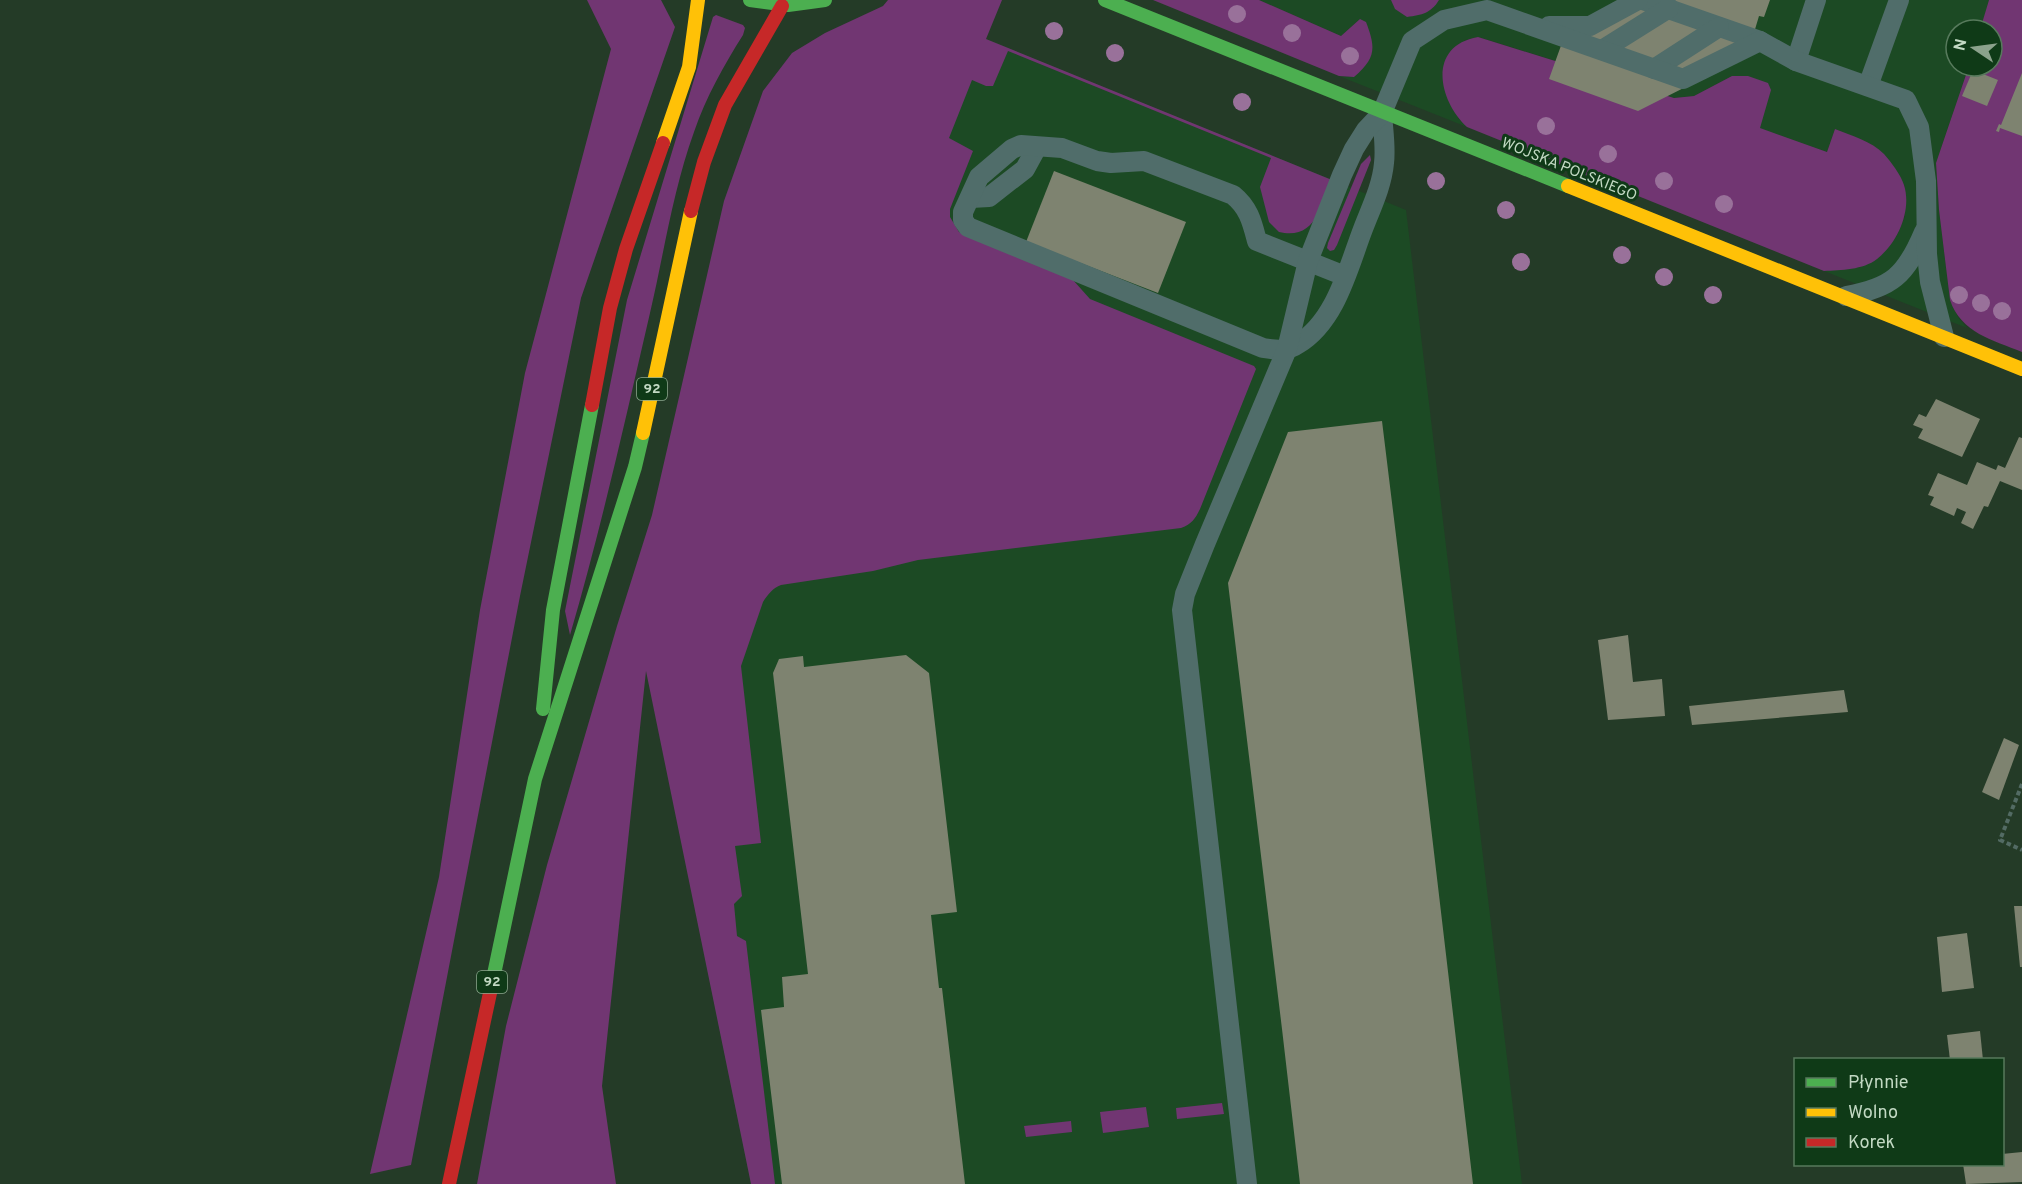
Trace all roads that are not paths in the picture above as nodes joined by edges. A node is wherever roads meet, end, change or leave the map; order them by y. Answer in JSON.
{"nodes":[{"id":1,"x":698,"y":0,"type":"edge"},
{"id":2,"x":750,"y":0,"type":"edge"},
{"id":3,"x":825,"y":0,"type":"edge"},
{"id":4,"x":1106,"y":0,"type":"edge"},
{"id":5,"x":1449,"y":0,"type":"edge"},
{"id":6,"x":1638,"y":0,"type":"edge"},
{"id":7,"x":1643,"y":0,"type":"edge"},
{"id":8,"x":1816,"y":0,"type":"edge"},
{"id":9,"x":1899,"y":0,"type":"edge"},
{"id":10,"x":1492,"y":5,"type":"edge"},
{"id":11,"x":782,"y":6,"type":"junction"},
{"id":12,"x":1669,"y":8,"type":"junction"},
{"id":13,"x":1444,"y":20,"type":"junction"},
{"id":14,"x":1537,"y":26,"type":"junction"},
{"id":15,"x":1719,"y":27,"type":"junction"},
{"id":16,"x":1760,"y":42,"type":"junction"},
{"id":17,"x":1602,"y":50,"type":"junction"},
{"id":18,"x":1796,"y":61,"type":"junction"},
{"id":19,"x":1654,"y":69,"type":"junction"},
{"id":20,"x":1868,"y":86,"type":"junction"},
{"id":21,"x":1382,"y":113,"type":"junction"},
{"id":22,"x":1927,"y":224,"type":"junction"},
{"id":23,"x":1308,"y":261,"type":"junction"},
{"id":24,"x":1345,"y":276,"type":"junction"},
{"id":25,"x":1842,"y":297,"type":"junction"},
{"id":26,"x":1944,"y":337,"type":"junction"},
{"id":27,"x":1287,"y":349,"type":"junction"},
{"id":28,"x":2022,"y":369,"type":"edge"},
{"id":29,"x":535,"y":780,"type":"junction"},
{"id":30,"x":449,"y":1184,"type":"edge"},
{"id":31,"x":1247,"y":1184,"type":"edge"}],
"edges":[{"from":1,"to":29,"type":"main road","number":"92"},
{"from":2,"to":11,"type":"main road"},
{"from":3,"to":11,"type":"main road"},
{"from":4,"to":21,"type":"main road","name":"WOJSKA POLSKIEGO"},
{"from":5,"to":13,"type":"lane"},
{"from":6,"to":14,"type":"lane"},
{"from":7,"to":12,"type":"lane"},
{"from":8,"to":18,"type":"lane"},
{"from":9,"to":20,"type":"lane"},
{"from":10,"to":13,"type":"lane"},
{"from":10,"to":14,"type":"lane"},
{"from":11,"to":29,"type":"main road","number":"92"},
{"from":12,"to":15,"type":"lane"},
{"from":12,"to":17,"type":"lane"},
{"from":13,"to":21,"type":"lane"},
{"from":14,"to":17,"type":"lane"},
{"from":15,"to":16,"type":"lane"},
{"from":15,"to":19,"type":"lane"},
{"from":16,"to":18,"type":"lane"},
{"from":16,"to":19,"type":"lane"},
{"from":17,"to":19,"type":"lane"},
{"from":18,"to":20,"type":"lane"},
{"from":20,"to":22,"type":"lane"},
{"from":21,"to":23,"type":"lane"},
{"from":21,"to":24,"type":"lane"},
{"from":21,"to":25,"type":"main road","name":"WOJSKA POLSKIEGO"},
{"from":22,"to":25,"type":"lane"},
{"from":22,"to":26,"type":"lane"},
{"from":23,"to":24,"type":"lane"},
{"from":23,"to":27,"type":"lane"},
{"from":23,"to":27,"type":"lane"},
{"from":24,"to":27,"type":"lane"},
{"from":25,"to":26,"type":"main road","name":"WOJSKA POLSKIEGO"},
{"from":26,"to":28,"type":"main road","name":"WOJSKA POLSKIEGO"},
{"from":27,"to":31,"type":"lane"},
{"from":29,"to":30,"type":"main road","number":"92"}]}
